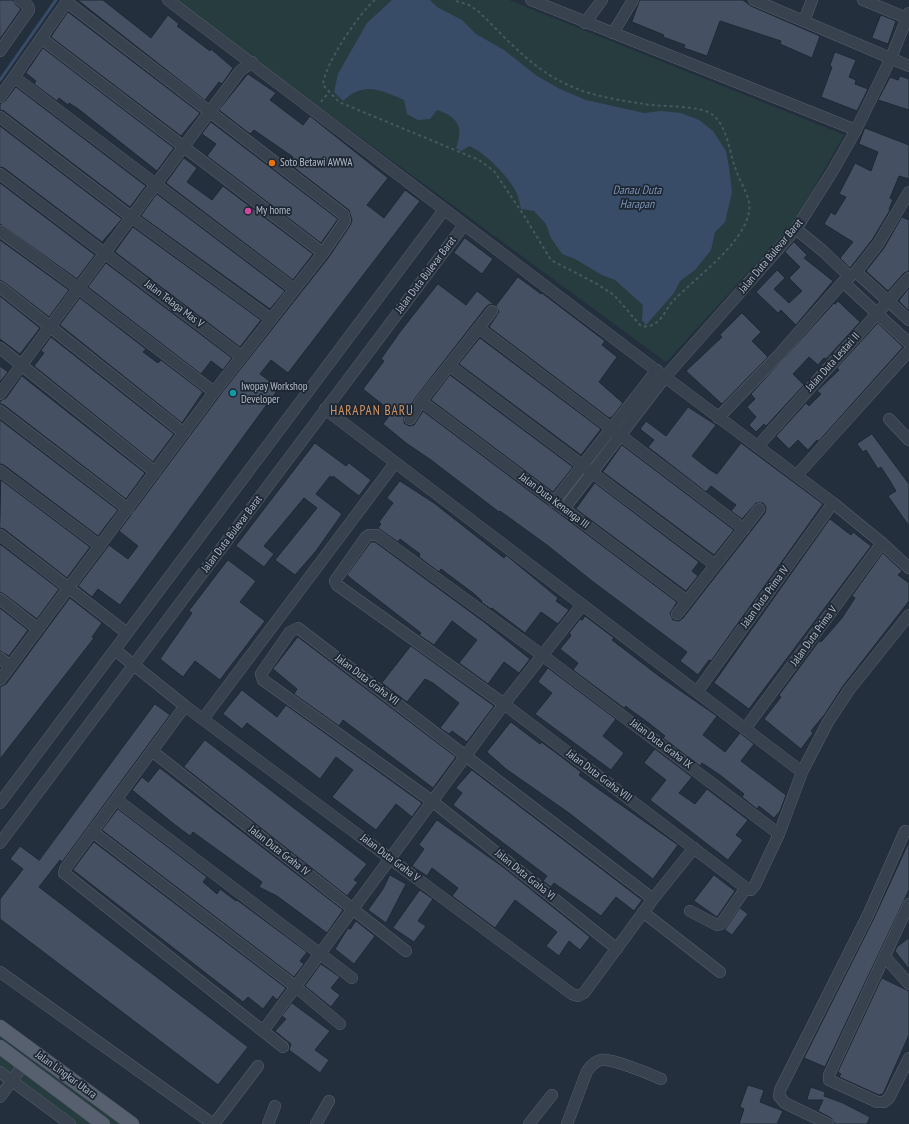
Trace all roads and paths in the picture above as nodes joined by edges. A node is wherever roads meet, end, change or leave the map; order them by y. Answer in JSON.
{"nodes":[{"id":1,"x":168,"y":0,"type":"edge"},
{"id":2,"x":375,"y":0,"type":"edge"},
{"id":3,"x":453,"y":0,"type":"edge"},
{"id":4,"x":531,"y":0,"type":"edge"},
{"id":5,"x":602,"y":0,"type":"edge"},
{"id":6,"x":633,"y":0,"type":"edge"},
{"id":7,"x":754,"y":0,"type":"edge"},
{"id":8,"x":812,"y":0,"type":"edge"},
{"id":9,"x":863,"y":0,"type":"edge"},
{"id":10,"x":23,"y":1,"type":"edge"},
{"id":11,"x":68,"y":1,"type":"edge"},
{"id":12,"x":908,"y":17,"type":"edge"},
{"id":13,"x":804,"y":21,"type":"junction"},
{"id":14,"x":585,"y":23,"type":"junction"},
{"id":15,"x":613,"y":33,"type":"junction"},
{"id":16,"x":41,"y":38,"type":"junction"},
{"id":17,"x":0,"y":51,"type":"edge"},
{"id":18,"x":890,"y":58,"type":"junction"},
{"id":19,"x":252,"y":62,"type":"junction"},
{"id":20,"x":909,"y":66,"type":"edge"},
{"id":21,"x":14,"y":77,"type":"junction"},
{"id":22,"x":328,"y":92,"type":"junction"},
{"id":23,"x":0,"y":97,"type":"edge"},
{"id":24,"x":210,"y":111,"type":"junction"},
{"id":25,"x":315,"y":111,"type":"junction"},
{"id":26,"x":0,"y":117,"type":"edge"},
{"id":27,"x":856,"y":130,"type":"junction"},
{"id":28,"x":184,"y":147,"type":"junction"},
{"id":29,"x":0,"y":174,"type":"edge"},
{"id":30,"x":156,"y":185,"type":"junction"},
{"id":31,"x":909,"y":192,"type":"edge"},
{"id":32,"x":444,"y":210,"type":"junction"},
{"id":33,"x":131,"y":217,"type":"junction"},
{"id":34,"x":464,"y":225,"type":"junction"},
{"id":35,"x":796,"y":229,"type":"junction"},
{"id":36,"x":0,"y":231,"type":"edge"},
{"id":37,"x":105,"y":252,"type":"junction"},
{"id":38,"x":323,"y":253,"type":"junction"},
{"id":39,"x":849,"y":277,"type":"junction"},
{"id":40,"x":909,"y":278,"type":"edge"},
{"id":41,"x":0,"y":287,"type":"edge"},
{"id":42,"x":78,"y":288,"type":"junction"},
{"id":43,"x":294,"y":289,"type":"junction"},
{"id":44,"x":889,"y":301,"type":"junction"},
{"id":45,"x":492,"y":311,"type":"dead end"},
{"id":46,"x":878,"y":313,"type":"junction"},
{"id":47,"x":271,"y":319,"type":"junction"},
{"id":48,"x":909,"y":320,"type":"edge"},
{"id":49,"x":51,"y":326,"type":"junction"},
{"id":50,"x":478,"y":328,"type":"junction"},
{"id":51,"x":909,"y":343,"type":"edge"},
{"id":52,"x":0,"y":348,"type":"edge"},
{"id":53,"x":909,"y":351,"type":"edge"},
{"id":54,"x":242,"y":357,"type":"junction"},
{"id":55,"x":22,"y":365,"type":"junction"},
{"id":56,"x":450,"y":366,"type":"junction"},
{"id":57,"x":656,"y":370,"type":"junction"},
{"id":58,"x":665,"y":378,"type":"junction"},
{"id":59,"x":214,"y":392,"type":"junction"},
{"id":60,"x":0,"y":394,"type":"edge"},
{"id":61,"x":421,"y":401,"type":"junction"},
{"id":62,"x":325,"y":409,"type":"junction"},
{"id":63,"x":0,"y":411,"type":"edge"},
{"id":64,"x":718,"y":418,"type":"junction"},
{"id":65,"x":410,"y":419,"type":"dead end"},
{"id":66,"x":889,"y":419,"type":"dead end"},
{"id":67,"x":612,"y":428,"type":"junction"},
{"id":68,"x":184,"y":433,"type":"junction"},
{"id":69,"x":907,"y":433,"type":"edge"},
{"id":70,"x":621,"y":435,"type":"junction"},
{"id":71,"x":758,"y":446,"type":"junction"},
{"id":72,"x":395,"y":462,"type":"junction"},
{"id":73,"x":583,"y":465,"type":"junction"},
{"id":74,"x":0,"y":471,"type":"edge"},
{"id":75,"x":155,"y":472,"type":"junction"},
{"id":76,"x":592,"y":473,"type":"junction"},
{"id":77,"x":797,"y":475,"type":"junction"},
{"id":78,"x":554,"y":502,"type":"junction"},
{"id":79,"x":833,"y":503,"type":"junction"},
{"id":80,"x":128,"y":509,"type":"junction"},
{"id":81,"x":564,"y":509,"type":"junction"},
{"id":82,"x":759,"y":509,"type":"dead end"},
{"id":83,"x":744,"y":529,"type":"junction"},
{"id":84,"x":0,"y":535,"type":"edge"},
{"id":85,"x":882,"y":543,"type":"junction"},
{"id":86,"x":100,"y":546,"type":"junction"},
{"id":87,"x":715,"y":565,"type":"junction"},
{"id":88,"x":909,"y":568,"type":"edge"},
{"id":89,"x":69,"y":588,"type":"junction"},
{"id":90,"x":0,"y":600,"type":"edge"},
{"id":91,"x":687,"y":602,"type":"junction"},
{"id":92,"x":582,"y":605,"type":"junction"},
{"id":93,"x":677,"y":614,"type":"dead end"},
{"id":94,"x":909,"y":615,"type":"edge"},
{"id":95,"x":38,"y":629,"type":"junction"},
{"id":96,"x":127,"y":633,"type":"junction"},
{"id":97,"x":116,"y":651,"type":"junction"},
{"id":98,"x":542,"y":655,"type":"junction"},
{"id":99,"x":0,"y":658,"type":"edge"},
{"id":100,"x":132,"y":664,"type":"junction"},
{"id":101,"x":10,"y":666,"type":"junction"},
{"id":102,"x":0,"y":680,"type":"edge"},
{"id":103,"x":697,"y":692,"type":"junction"},
{"id":104,"x":504,"y":704,"type":"junction"},
{"id":105,"x":185,"y":706,"type":"junction"},
{"id":106,"x":203,"y":719,"type":"junction"},
{"id":107,"x":745,"y":729,"type":"junction"},
{"id":108,"x":152,"y":752,"type":"junction"},
{"id":109,"x":466,"y":755,"type":"junction"},
{"id":110,"x":802,"y":772,"type":"junction"},
{"id":111,"x":117,"y":800,"type":"junction"},
{"id":112,"x":432,"y":801,"type":"junction"},
{"id":113,"x":0,"y":803,"type":"edge"},
{"id":114,"x":906,"y":831,"type":"dead end"},
{"id":115,"x":93,"y":832,"type":"junction"},
{"id":116,"x":779,"y":834,"type":"junction"},
{"id":117,"x":0,"y":843,"type":"edge"},
{"id":118,"x":694,"y":848,"type":"junction"},
{"id":119,"x":390,"y":858,"type":"junction"},
{"id":120,"x":746,"y":888,"type":"junction"},
{"id":121,"x":652,"y":899,"type":"junction"},
{"id":122,"x":909,"y":904,"type":"edge"},
{"id":123,"x":354,"y":909,"type":"junction"},
{"id":124,"x":690,"y":911,"type":"dead end"},
{"id":125,"x":644,"y":912,"type":"junction"},
{"id":126,"x":617,"y":950,"type":"junction"},
{"id":127,"x":406,"y":951,"type":"dead end"},
{"id":128,"x":321,"y":953,"type":"junction"},
{"id":129,"x":885,"y":957,"type":"junction"},
{"id":130,"x":0,"y":972,"type":"edge"},
{"id":131,"x":720,"y":972,"type":"dead end"},
{"id":132,"x":352,"y":978,"type":"dead end"},
{"id":133,"x":909,"y":984,"type":"edge"},
{"id":134,"x":296,"y":987,"type":"junction"},
{"id":135,"x":340,"y":1024,"type":"dead end"},
{"id":136,"x":0,"y":1027,"type":"edge"},
{"id":137,"x":263,"y":1031,"type":"junction"},
{"id":138,"x":0,"y":1047,"type":"edge"},
{"id":139,"x":283,"y":1047,"type":"dead end"},
{"id":140,"x":909,"y":1058,"type":"edge"},
{"id":141,"x":24,"y":1064,"type":"junction"},
{"id":142,"x":258,"y":1066,"type":"dead end"},
{"id":143,"x":0,"y":1072,"type":"edge"},
{"id":144,"x":661,"y":1078,"type":"dead end"},
{"id":145,"x":12,"y":1081,"type":"junction"},
{"id":146,"x":552,"y":1095,"type":"dead end"},
{"id":147,"x":0,"y":1097,"type":"edge"},
{"id":148,"x":329,"y":1101,"type":"dead end"},
{"id":149,"x":273,"y":1112,"type":"dead end"},
{"id":150,"x":70,"y":1124,"type":"edge"},
{"id":151,"x":103,"y":1124,"type":"edge"},
{"id":152,"x":132,"y":1124,"type":"edge"},
{"id":153,"x":214,"y":1124,"type":"edge"},
{"id":154,"x":269,"y":1124,"type":"edge"},
{"id":155,"x":316,"y":1124,"type":"edge"},
{"id":156,"x":529,"y":1124,"type":"edge"},
{"id":157,"x":567,"y":1124,"type":"edge"},
{"id":158,"x":828,"y":1124,"type":"edge"}],
"edges":[{"from":1,"to":19,"type":"street"},
{"from":2,"to":22,"type":"path"},
{"from":3,"to":22,"type":"path"},
{"from":4,"to":14,"type":"street"},
{"from":5,"to":14,"type":"street"},
{"from":6,"to":15,"type":"street"},
{"from":7,"to":13,"type":"street"},
{"from":8,"to":13,"type":"street"},
{"from":9,"to":12,"type":"street"},
{"from":10,"to":17,"type":"street"},
{"from":11,"to":16,"type":"street"},
{"from":11,"to":24,"type":"street"},
{"from":12,"to":18,"type":"street","name":"Jalan Duta Bulevar Barat"},
{"from":13,"to":18,"type":"street"},
{"from":14,"to":15,"type":"street"},
{"from":15,"to":27,"type":"street"},
{"from":16,"to":21,"type":"street"},
{"from":16,"to":28,"type":"street"},
{"from":18,"to":20,"type":"street"},
{"from":18,"to":27,"type":"street","name":"Jalan Duta Bulevar Barat"},
{"from":19,"to":24,"type":"street"},
{"from":19,"to":25,"type":"street"},
{"from":21,"to":23,"type":"street"},
{"from":21,"to":30,"type":"street"},
{"from":22,"to":25,"type":"path"},
{"from":24,"to":28,"type":"street"},
{"from":24,"to":38,"type":"street"},
{"from":25,"to":32,"type":"street"},
{"from":26,"to":33,"type":"street"},
{"from":27,"to":35,"type":"street","name":"Jalan Duta Bulevar Barat"},
{"from":28,"to":30,"type":"street"},
{"from":28,"to":38,"type":"street"},
{"from":29,"to":37,"type":"street","name":"Jalan Telaga Mas V"},
{"from":30,"to":33,"type":"street"},
{"from":30,"to":43,"type":"street"},
{"from":31,"to":39,"type":"street"},
{"from":32,"to":34,"type":"street"},
{"from":32,"to":96,"type":"street"},
{"from":33,"to":37,"type":"street"},
{"from":33,"to":47,"type":"street"},
{"from":34,"to":57,"type":"street"},
{"from":34,"to":62,"type":"street","name":"Jalan Duta Bulevar Barat"},
{"from":35,"to":39,"type":"street"},
{"from":35,"to":58,"type":"street","name":"Jalan Duta Bulevar Barat"},
{"from":36,"to":42,"type":"street"},
{"from":37,"to":42,"type":"street"},
{"from":37,"to":54,"type":"street","name":"Jalan Telaga Mas V"},
{"from":38,"to":43,"type":"street"},
{"from":39,"to":44,"type":"street"},
{"from":39,"to":46,"type":"street"},
{"from":39,"to":64,"type":"street"},
{"from":40,"to":44,"type":"street","name":"Jalan Duta Lestari II"},
{"from":41,"to":49,"type":"street"},
{"from":42,"to":49,"type":"street"},
{"from":42,"to":59,"type":"street"},
{"from":43,"to":47,"type":"street"},
{"from":44,"to":46,"type":"street","name":"Jalan Duta Lestari II"},
{"from":44,"to":48,"type":"street"},
{"from":45,"to":50,"type":"street"},
{"from":46,"to":51,"type":"street"},
{"from":46,"to":71,"type":"street","name":"Jalan Duta Lestari II"},
{"from":47,"to":54,"type":"street"},
{"from":49,"to":55,"type":"street"},
{"from":49,"to":68,"type":"street"},
{"from":50,"to":56,"type":"street"},
{"from":50,"to":67,"type":"street"},
{"from":52,"to":55,"type":"street"},
{"from":53,"to":77,"type":"street"},
{"from":54,"to":59,"type":"street"},
{"from":55,"to":60,"type":"street"},
{"from":55,"to":75,"type":"street"},
{"from":56,"to":61,"type":"street"},
{"from":56,"to":73,"type":"street"},
{"from":57,"to":58,"type":"street"},
{"from":57,"to":67,"type":"street"},
{"from":58,"to":64,"type":"street"},
{"from":58,"to":70,"type":"street","name":"Jalan Duta Bulevar Barat"},
{"from":59,"to":68,"type":"street"},
{"from":61,"to":65,"type":"street"},
{"from":61,"to":78,"type":"street","name":"Jalan Duta Kenanga III"},
{"from":62,"to":72,"type":"street"},
{"from":62,"to":100,"type":"street","name":"Jalan Duta Bulevar Barat"},
{"from":63,"to":80,"type":"street"},
{"from":64,"to":71,"type":"street"},
{"from":66,"to":69,"type":"street"},
{"from":67,"to":70,"type":"street"},
{"from":67,"to":73,"type":"street"},
{"from":68,"to":75,"type":"street"},
{"from":70,"to":76,"type":"street","name":"Jalan Duta Bulevar Barat"},
{"from":70,"to":83,"type":"street"},
{"from":71,"to":77,"type":"street"},
{"from":72,"to":92,"type":"street"},
{"from":72,"to":106,"type":"street"},
{"from":73,"to":76,"type":"street"},
{"from":73,"to":78,"type":"street"},
{"from":74,"to":86,"type":"street"},
{"from":75,"to":80,"type":"street"},
{"from":76,"to":81,"type":"street","name":"Jalan Duta Bulevar Barat"},
{"from":76,"to":87,"type":"street"},
{"from":77,"to":79,"type":"street"},
{"from":78,"to":81,"type":"street","name":"Jalan Duta Kenanga III"},
{"from":79,"to":85,"type":"street"},
{"from":79,"to":103,"type":"street","name":"Jalan Duta Prima IV"},
{"from":80,"to":86,"type":"street"},
{"from":81,"to":91,"type":"street","name":"Jalan Duta Kenanga III"},
{"from":82,"to":83,"type":"street"},
{"from":83,"to":87,"type":"street"},
{"from":84,"to":89,"type":"street"},
{"from":85,"to":88,"type":"street"},
{"from":85,"to":107,"type":"street","name":"Jalan Duta Prima V"},
{"from":86,"to":89,"type":"street"},
{"from":87,"to":91,"type":"street"},
{"from":89,"to":95,"type":"street"},
{"from":89,"to":96,"type":"street"},
{"from":90,"to":95,"type":"street"},
{"from":91,"to":93,"type":"street"},
{"from":92,"to":98,"type":"street"},
{"from":92,"to":103,"type":"street"},
{"from":94,"to":110,"type":"street"},
{"from":95,"to":101,"type":"street"},
{"from":96,"to":97,"type":"street"},
{"from":97,"to":100,"type":"street","name":"Jalan Duta Graha V"},
{"from":97,"to":113,"type":"street"},
{"from":98,"to":104,"type":"street"},
{"from":98,"to":104,"type":"street","name":"Jalan Duta Graha IX"},
{"from":98,"to":116,"type":"street","name":"Jalan Duta Graha IX"},
{"from":99,"to":101,"type":"street"},
{"from":100,"to":105,"type":"street","name":"Jalan Duta Graha V"},
{"from":100,"to":117,"type":"street","name":"Jalan Duta Bulevar Barat"},
{"from":101,"to":102,"type":"street"},
{"from":103,"to":107,"type":"street"},
{"from":104,"to":109,"type":"street"},
{"from":104,"to":118,"type":"street","name":"Jalan Duta Graha VIII"},
{"from":105,"to":106,"type":"street","name":"Jalan Duta Graha V"},
{"from":105,"to":108,"type":"street"},
{"from":106,"to":119,"type":"street","name":"Jalan Duta Graha V"},
{"from":107,"to":110,"type":"street"},
{"from":108,"to":111,"type":"street"},
{"from":108,"to":123,"type":"street","name":"Jalan Duta Graha IV"},
{"from":109,"to":112,"type":"street"},
{"from":109,"to":112,"type":"street","name":"Jalan Duta Graha VII"},
{"from":109,"to":121,"type":"street","name":"Jalan Duta Graha VII"},
{"from":110,"to":116,"type":"street"},
{"from":111,"to":115,"type":"street"},
{"from":111,"to":128,"type":"street"},
{"from":112,"to":119,"type":"street"},
{"from":112,"to":126,"type":"street","name":"Jalan Duta Graha VI"},
{"from":114,"to":158,"type":"street"},
{"from":115,"to":134,"type":"street"},
{"from":115,"to":137,"type":"street"},
{"from":116,"to":120,"type":"street"},
{"from":118,"to":120,"type":"street","name":"Jalan Duta Graha VIII"},
{"from":118,"to":121,"type":"street"},
{"from":119,"to":123,"type":"street"},
{"from":119,"to":126,"type":"street","name":"Jalan Duta Graha V"},
{"from":120,"to":124,"type":"street"},
{"from":121,"to":125,"type":"street"},
{"from":122,"to":129,"type":"street"},
{"from":123,"to":127,"type":"street","name":"Jalan Duta Graha IV"},
{"from":123,"to":128,"type":"street"},
{"from":125,"to":126,"type":"street"},
{"from":125,"to":131,"type":"street"},
{"from":128,"to":132,"type":"street"},
{"from":128,"to":134,"type":"street"},
{"from":129,"to":133,"type":"street"},
{"from":129,"to":140,"type":"street"},
{"from":130,"to":153,"type":"street"},
{"from":134,"to":135,"type":"street"},
{"from":134,"to":137,"type":"street"},
{"from":136,"to":152,"type":"main road","name":"Jalan Lingkar Utara"},
{"from":137,"to":139,"type":"street"},
{"from":138,"to":141,"type":"main road","name":"Jalan Lingkar Utara"},
{"from":141,"to":145,"type":"street"},
{"from":141,"to":151,"type":"main road","name":"Jalan Lingkar Utara"},
{"from":142,"to":153,"type":"street"},
{"from":143,"to":145,"type":"street"},
{"from":144,"to":157,"type":"street"},
{"from":145,"to":147,"type":"street"},
{"from":145,"to":150,"type":"street"},
{"from":146,"to":156,"type":"street"},
{"from":148,"to":155,"type":"street"},
{"from":149,"to":154,"type":"street"}]}
